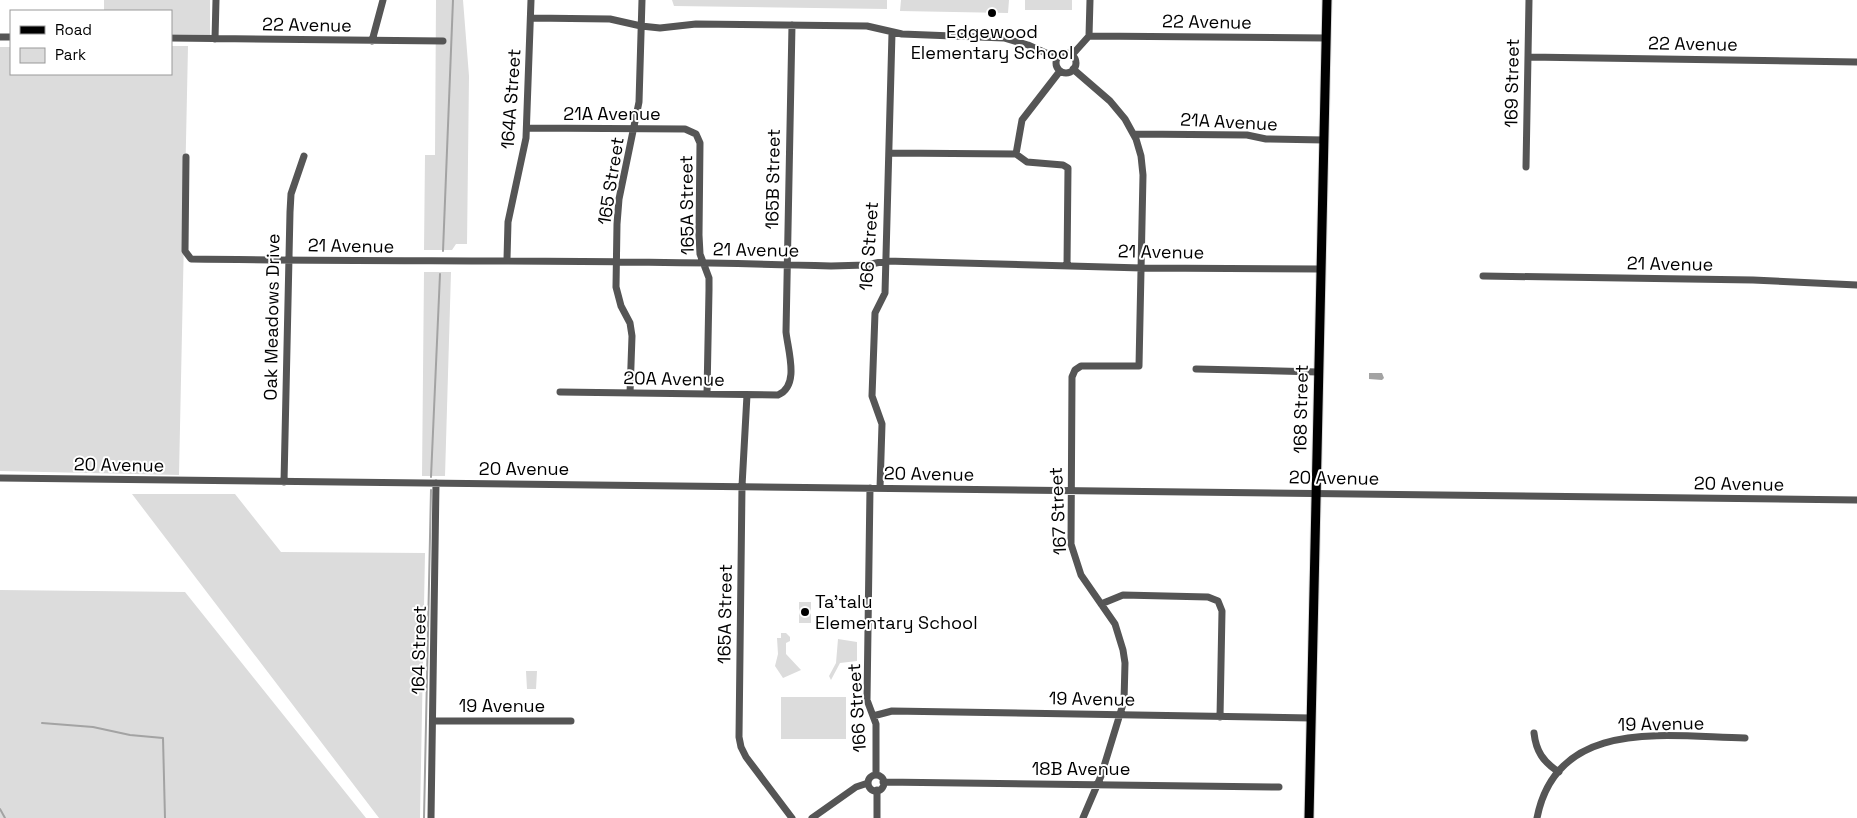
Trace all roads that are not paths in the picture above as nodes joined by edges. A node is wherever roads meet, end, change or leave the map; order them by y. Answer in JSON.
{"nodes":[{"id":1,"x":216,"y":0,"type":"edge"},
{"id":2,"x":384,"y":0,"type":"edge"},
{"id":3,"x":531,"y":0,"type":"edge"},
{"id":4,"x":642,"y":0,"type":"edge"},
{"id":5,"x":1090,"y":0,"type":"edge"},
{"id":6,"x":1327,"y":0,"type":"edge"},
{"id":7,"x":1529,"y":0,"type":"edge"},
{"id":8,"x":531,"y":18,"type":"junction"},
{"id":9,"x":792,"y":25,"type":"junction"},
{"id":10,"x":641,"y":26,"type":"junction"},
{"id":11,"x":892,"y":33,"type":"junction"},
{"id":12,"x":1089,"y":36,"type":"junction"},
{"id":13,"x":172,"y":38,"type":"edge"},
{"id":14,"x":1326,"y":38,"type":"junction"},
{"id":15,"x":215,"y":39,"type":"junction"},
{"id":16,"x":372,"y":41,"type":"junction"},
{"id":17,"x":443,"y":41,"type":"dead end"},
{"id":18,"x":1072,"y":55,"type":"junction"},
{"id":19,"x":1528,"y":57,"type":"junction"},
{"id":20,"x":1057,"y":58,"type":"junction"},
{"id":21,"x":1857,"y":62,"type":"edge"},
{"id":22,"x":1073,"y":69,"type":"junction"},
{"id":23,"x":1060,"y":71,"type":"junction"},
{"id":24,"x":527,"y":128,"type":"junction"},
{"id":25,"x":634,"y":129,"type":"junction"},
{"id":26,"x":696,"y":134,"type":"joint"},
{"id":27,"x":1134,"y":134,"type":"junction"},
{"id":28,"x":1324,"y":140,"type":"junction"},
{"id":29,"x":889,"y":153,"type":"junction"},
{"id":30,"x":1016,"y":154,"type":"junction"},
{"id":31,"x":304,"y":156,"type":"dead end"},
{"id":32,"x":186,"y":157,"type":"dead end"},
{"id":33,"x":1526,"y":167,"type":"dead end"},
{"id":34,"x":507,"y":259,"type":"junction"},
{"id":35,"x":288,"y":260,"type":"junction"},
{"id":36,"x":886,"y":261,"type":"junction"},
{"id":37,"x":616,"y":262,"type":"junction"},
{"id":38,"x":704,"y":264,"type":"junction"},
{"id":39,"x":786,"y":265,"type":"junction"},
{"id":40,"x":1067,"y":266,"type":"junction"},
{"id":41,"x":1142,"y":268,"type":"junction"},
{"id":42,"x":1320,"y":269,"type":"junction"},
{"id":43,"x":1483,"y":276,"type":"dead end"},
{"id":44,"x":1857,"y":286,"type":"edge"},
{"id":45,"x":1196,"y":368,"type":"dead end"},
{"id":46,"x":1318,"y":372,"type":"junction"},
{"id":47,"x":560,"y":392,"type":"dead end"},
{"id":48,"x":786,"y":392,"type":"joint"},
{"id":49,"x":630,"y":393,"type":"junction"},
{"id":50,"x":707,"y":394,"type":"junction"},
{"id":51,"x":747,"y":394,"type":"junction"},
{"id":52,"x":0,"y":478,"type":"edge"},
{"id":53,"x":284,"y":482,"type":"junction"},
{"id":54,"x":436,"y":483,"type":"junction"},
{"id":55,"x":742,"y":486,"type":"junction"},
{"id":56,"x":870,"y":488,"type":"junction"},
{"id":57,"x":880,"y":488,"type":"junction"},
{"id":58,"x":1070,"y":490,"type":"junction"},
{"id":59,"x":1315,"y":493,"type":"junction"},
{"id":60,"x":1857,"y":500,"type":"edge"},
{"id":61,"x":1101,"y":604,"type":"junction"},
{"id":62,"x":1120,"y":714,"type":"junction"},
{"id":63,"x":874,"y":716,"type":"junction"},
{"id":64,"x":1220,"y":717,"type":"junction"},
{"id":65,"x":1311,"y":718,"type":"junction"},
{"id":66,"x":433,"y":721,"type":"junction"},
{"id":67,"x":572,"y":721,"type":"dead end"},
{"id":68,"x":1534,"y":733,"type":"dead end"},
{"id":69,"x":1745,"y":738,"type":"dead end"},
{"id":70,"x":1559,"y":772,"type":"junction"},
{"id":71,"x":876,"y":775,"type":"junction"},
{"id":72,"x":883,"y":782,"type":"junction"},
{"id":73,"x":868,"y":783,"type":"junction"},
{"id":74,"x":1097,"y":784,"type":"junction"},
{"id":75,"x":1279,"y":787,"type":"dead end"},
{"id":76,"x":877,"y":790,"type":"junction"},
{"id":77,"x":431,"y":818,"type":"edge"},
{"id":78,"x":792,"y":818,"type":"edge"},
{"id":79,"x":812,"y":818,"type":"edge"},
{"id":80,"x":877,"y":818,"type":"edge"},
{"id":81,"x":1083,"y":818,"type":"edge"},
{"id":82,"x":1309,"y":818,"type":"edge"},
{"id":83,"x":1537,"y":818,"type":"edge"}],
"edges":[{"from":1,"to":15,"type":"street"},
{"from":2,"to":16,"type":"street"},
{"from":3,"to":8,"type":"street","name":"164A Street"},
{"from":4,"to":10,"type":"street","name":"165 Street"},
{"from":5,"to":12,"type":"street"},
{"from":6,"to":14,"type":"main road","name":"168 Street"},
{"from":7,"to":19,"type":"street","name":"169 Street"},
{"from":8,"to":10,"type":"street"},
{"from":8,"to":24,"type":"street","name":"164A Street"},
{"from":9,"to":10,"type":"street"},
{"from":9,"to":11,"type":"street"},
{"from":9,"to":39,"type":"street","name":"165B Street"},
{"from":10,"to":25,"type":"street","name":"165 Street"},
{"from":11,"to":20,"type":"street"},
{"from":11,"to":29,"type":"street","name":"166 Street"},
{"from":12,"to":14,"type":"street","name":"22 Avenue"},
{"from":12,"to":18,"type":"street"},
{"from":13,"to":15,"type":"street","name":"22 Avenue"},
{"from":14,"to":28,"type":"main road","name":"168 Street"},
{"from":15,"to":16,"type":"street","name":"22 Avenue"},
{"from":16,"to":17,"type":"street","name":"22 Avenue"},
{"from":18,"to":20,"type":"street"},
{"from":18,"to":22,"type":"street"},
{"from":19,"to":21,"type":"street","name":"22 Avenue"},
{"from":19,"to":33,"type":"street","name":"169 Street"},
{"from":20,"to":23,"type":"street"},
{"from":22,"to":23,"type":"street"},
{"from":22,"to":27,"type":"street"},
{"from":23,"to":30,"type":"street"},
{"from":24,"to":25,"type":"street","name":"21A Avenue"},
{"from":24,"to":34,"type":"street","name":"164A Street"},
{"from":25,"to":26,"type":"street","name":"21A Avenue"},
{"from":25,"to":37,"type":"street","name":"165 Street"},
{"from":26,"to":38,"type":"street","name":"165A Street"},
{"from":27,"to":28,"type":"street","name":"21A Avenue"},
{"from":27,"to":41,"type":"street"},
{"from":28,"to":42,"type":"main road","name":"168 Street"},
{"from":29,"to":30,"type":"street"},
{"from":29,"to":36,"type":"street","name":"166 Street"},
{"from":30,"to":40,"type":"street"},
{"from":31,"to":35,"type":"street","name":"Oak Meadows Drive"},
{"from":32,"to":35,"type":"street","name":"21 Avenue"},
{"from":34,"to":35,"type":"street","name":"21 Avenue"},
{"from":34,"to":37,"type":"street","name":"21 Avenue"},
{"from":35,"to":53,"type":"street","name":"Oak Meadows Drive"},
{"from":36,"to":39,"type":"street","name":"21 Avenue"},
{"from":36,"to":40,"type":"street","name":"21 Avenue"},
{"from":36,"to":57,"type":"street","name":"166 Street"},
{"from":37,"to":38,"type":"street","name":"21 Avenue"},
{"from":37,"to":49,"type":"street","name":"165 Street"},
{"from":38,"to":39,"type":"street","name":"21 Avenue"},
{"from":38,"to":50,"type":"street","name":"165A Street"},
{"from":39,"to":48,"type":"street","name":"165B Street"},
{"from":40,"to":41,"type":"street","name":"21 Avenue"},
{"from":41,"to":42,"type":"street","name":"21 Avenue"},
{"from":41,"to":58,"type":"street","name":"167 Street"},
{"from":42,"to":46,"type":"main road","name":"168 Street"},
{"from":43,"to":44,"type":"street","name":"21 Avenue"},
{"from":45,"to":46,"type":"street"},
{"from":46,"to":59,"type":"main road","name":"168 Street"},
{"from":47,"to":49,"type":"street","name":"20A Avenue"},
{"from":48,"to":51,"type":"street","name":"20A Avenue"},
{"from":49,"to":50,"type":"street","name":"20A Avenue"},
{"from":50,"to":51,"type":"street","name":"20A Avenue"},
{"from":51,"to":55,"type":"street","name":"165A Street"},
{"from":52,"to":53,"type":"street","name":"20 Avenue"},
{"from":53,"to":54,"type":"street","name":"20 Avenue"},
{"from":54,"to":55,"type":"street","name":"20 Avenue"},
{"from":54,"to":66,"type":"street","name":"164 Street"},
{"from":55,"to":56,"type":"street","name":"20 Avenue"},
{"from":55,"to":78,"type":"street","name":"165A Street"},
{"from":56,"to":57,"type":"street","name":"20 Avenue"},
{"from":56,"to":63,"type":"street","name":"166 Street"},
{"from":57,"to":58,"type":"street","name":"20 Avenue"},
{"from":58,"to":59,"type":"street","name":"20 Avenue"},
{"from":58,"to":61,"type":"street","name":"167 Street"},
{"from":59,"to":60,"type":"street","name":"20 Avenue"},
{"from":59,"to":65,"type":"main road","name":"168 Street"},
{"from":61,"to":62,"type":"street","name":"167 Street"},
{"from":61,"to":64,"type":"street"},
{"from":62,"to":63,"type":"street","name":"19 Avenue"},
{"from":62,"to":64,"type":"street","name":"19 Avenue"},
{"from":62,"to":74,"type":"street","name":"167 Street"},
{"from":63,"to":71,"type":"street","name":"166 Street"},
{"from":64,"to":65,"type":"street","name":"19 Avenue"},
{"from":65,"to":82,"type":"main road","name":"168 Street"},
{"from":66,"to":67,"type":"street","name":"19 Avenue"},
{"from":66,"to":77,"type":"street","name":"164 Street"},
{"from":68,"to":70,"type":"street"},
{"from":69,"to":70,"type":"street","name":"19 Avenue"},
{"from":70,"to":83,"type":"street"},
{"from":71,"to":72,"type":"street"},
{"from":71,"to":73,"type":"street"},
{"from":72,"to":74,"type":"street","name":"18B Avenue"},
{"from":72,"to":76,"type":"street"},
{"from":73,"to":76,"type":"street"},
{"from":73,"to":79,"type":"street"},
{"from":74,"to":75,"type":"street","name":"18B Avenue"},
{"from":74,"to":81,"type":"street","name":"167 Street"},
{"from":76,"to":80,"type":"street"}]}
